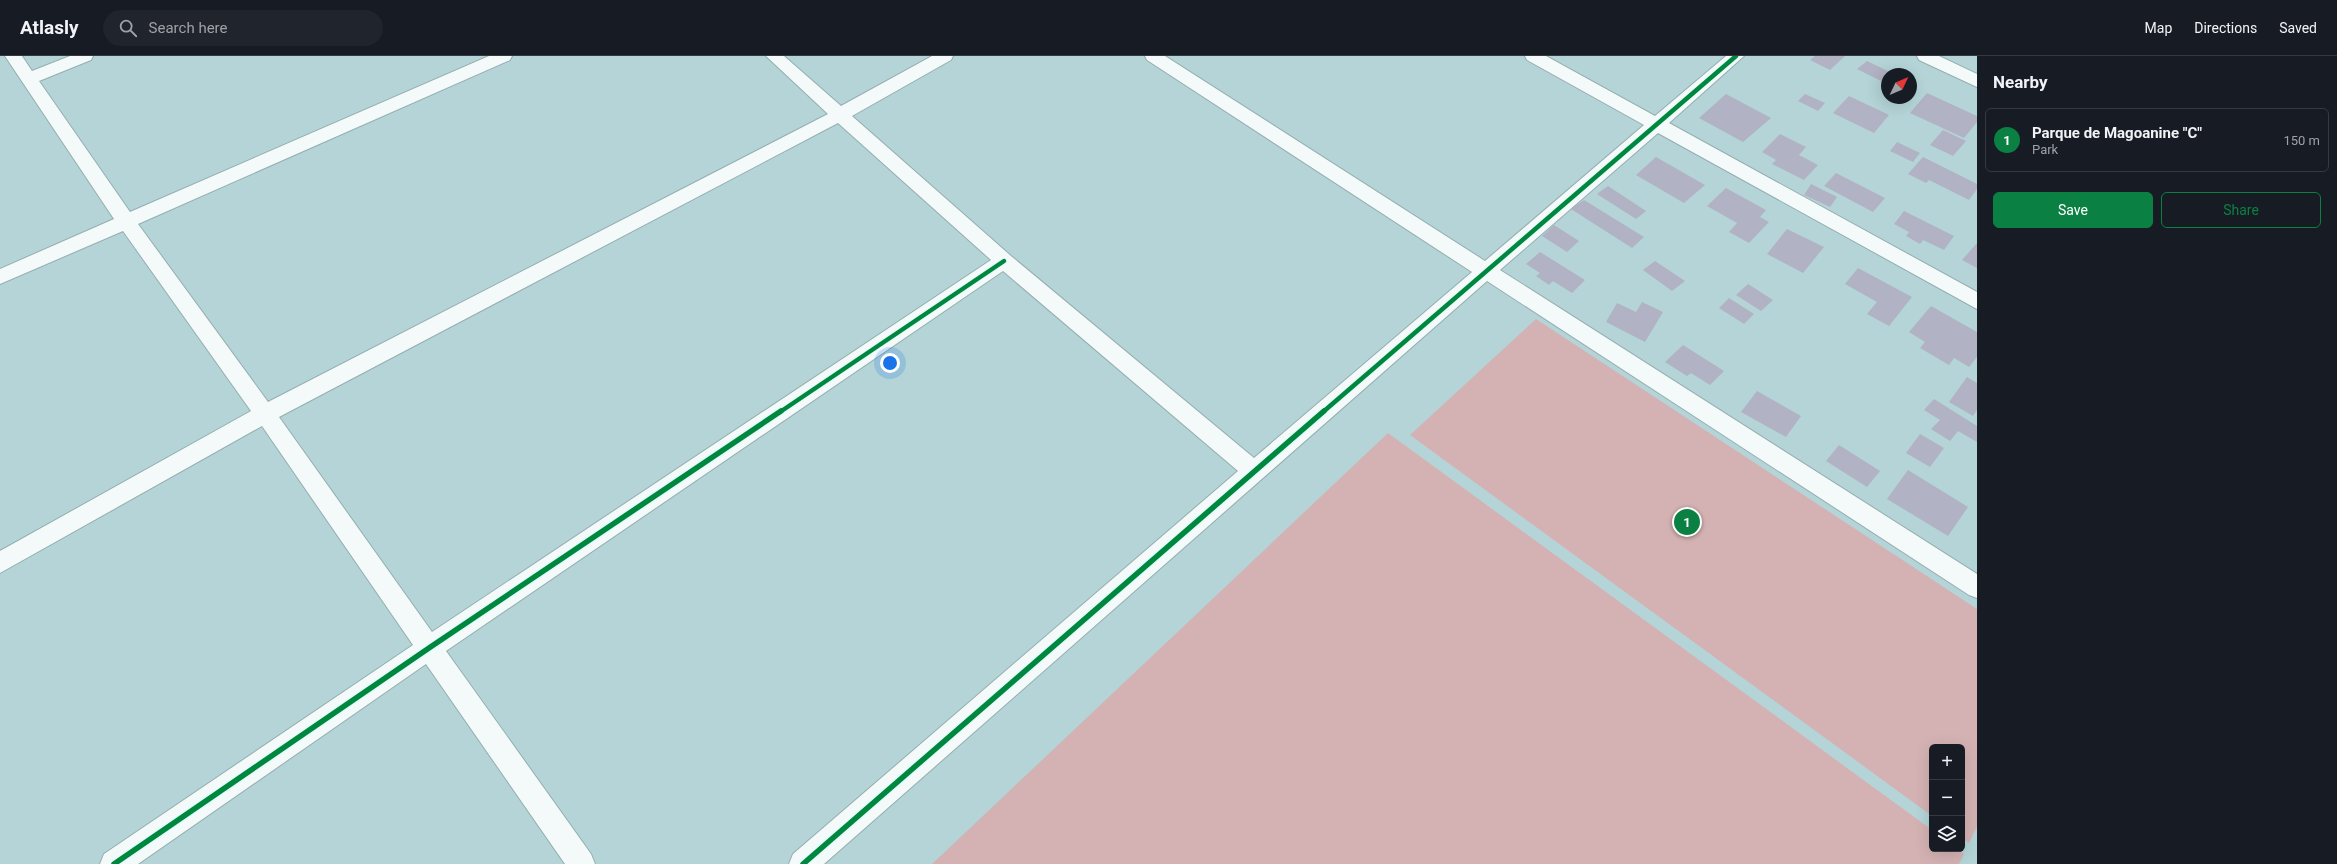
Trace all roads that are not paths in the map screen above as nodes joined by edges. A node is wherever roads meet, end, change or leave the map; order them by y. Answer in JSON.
{"nodes":[{"id":1,"x":13,"y":56,"type":"edge"},
{"id":2,"x":85,"y":56,"type":"edge"},
{"id":3,"x":504,"y":56,"type":"edge"},
{"id":4,"x":774,"y":56,"type":"edge"},
{"id":5,"x":945,"y":56,"type":"edge"},
{"id":6,"x":1153,"y":56,"type":"edge"},
{"id":7,"x":1533,"y":56,"type":"edge"},
{"id":8,"x":1736,"y":56,"type":"edge"},
{"id":9,"x":1924,"y":56,"type":"edge"},
{"id":10,"x":28,"y":79,"type":"junction"},
{"id":11,"x":1977,"y":81,"type":"edge"},
{"id":12,"x":838,"y":116,"type":"junction"},
{"id":13,"x":1657,"y":126,"type":"junction"},
{"id":14,"x":127,"y":222,"type":"junction"},
{"id":15,"x":1004,"y":261,"type":"junction"},
{"id":16,"x":1487,"y":270,"type":"junction"},
{"id":17,"x":0,"y":276,"type":"edge"},
{"id":18,"x":1977,"y":301,"type":"edge"},
{"id":19,"x":265,"y":414,"type":"junction"},
{"id":20,"x":1254,"y":470,"type":"junction"},
{"id":21,"x":0,"y":563,"type":"edge"},
{"id":22,"x":1977,"y":587,"type":"edge"},
{"id":23,"x":429,"y":648,"type":"junction"},
{"id":24,"x":114,"y":864,"type":"edge"},
{"id":25,"x":581,"y":864,"type":"edge"},
{"id":26,"x":803,"y":864,"type":"edge"}],
"edges":[{"from":1,"to":10,"type":"street"},
{"from":2,"to":10,"type":"street"},
{"from":3,"to":14,"type":"street"},
{"from":4,"to":12,"type":"street"},
{"from":5,"to":12,"type":"street"},
{"from":6,"to":16,"type":"street"},
{"from":7,"to":13,"type":"street"},
{"from":8,"to":13,"type":"street"},
{"from":9,"to":11,"type":"street"},
{"from":10,"to":14,"type":"street"},
{"from":12,"to":15,"type":"street"},
{"from":12,"to":19,"type":"street"},
{"from":13,"to":16,"type":"street"},
{"from":13,"to":18,"type":"street"},
{"from":14,"to":17,"type":"street"},
{"from":14,"to":19,"type":"street"},
{"from":15,"to":20,"type":"street"},
{"from":15,"to":23,"type":"street"},
{"from":16,"to":20,"type":"street"},
{"from":16,"to":22,"type":"street"},
{"from":19,"to":21,"type":"street"},
{"from":19,"to":23,"type":"street"},
{"from":20,"to":26,"type":"street"},
{"from":23,"to":24,"type":"street"},
{"from":23,"to":25,"type":"street"}]}
